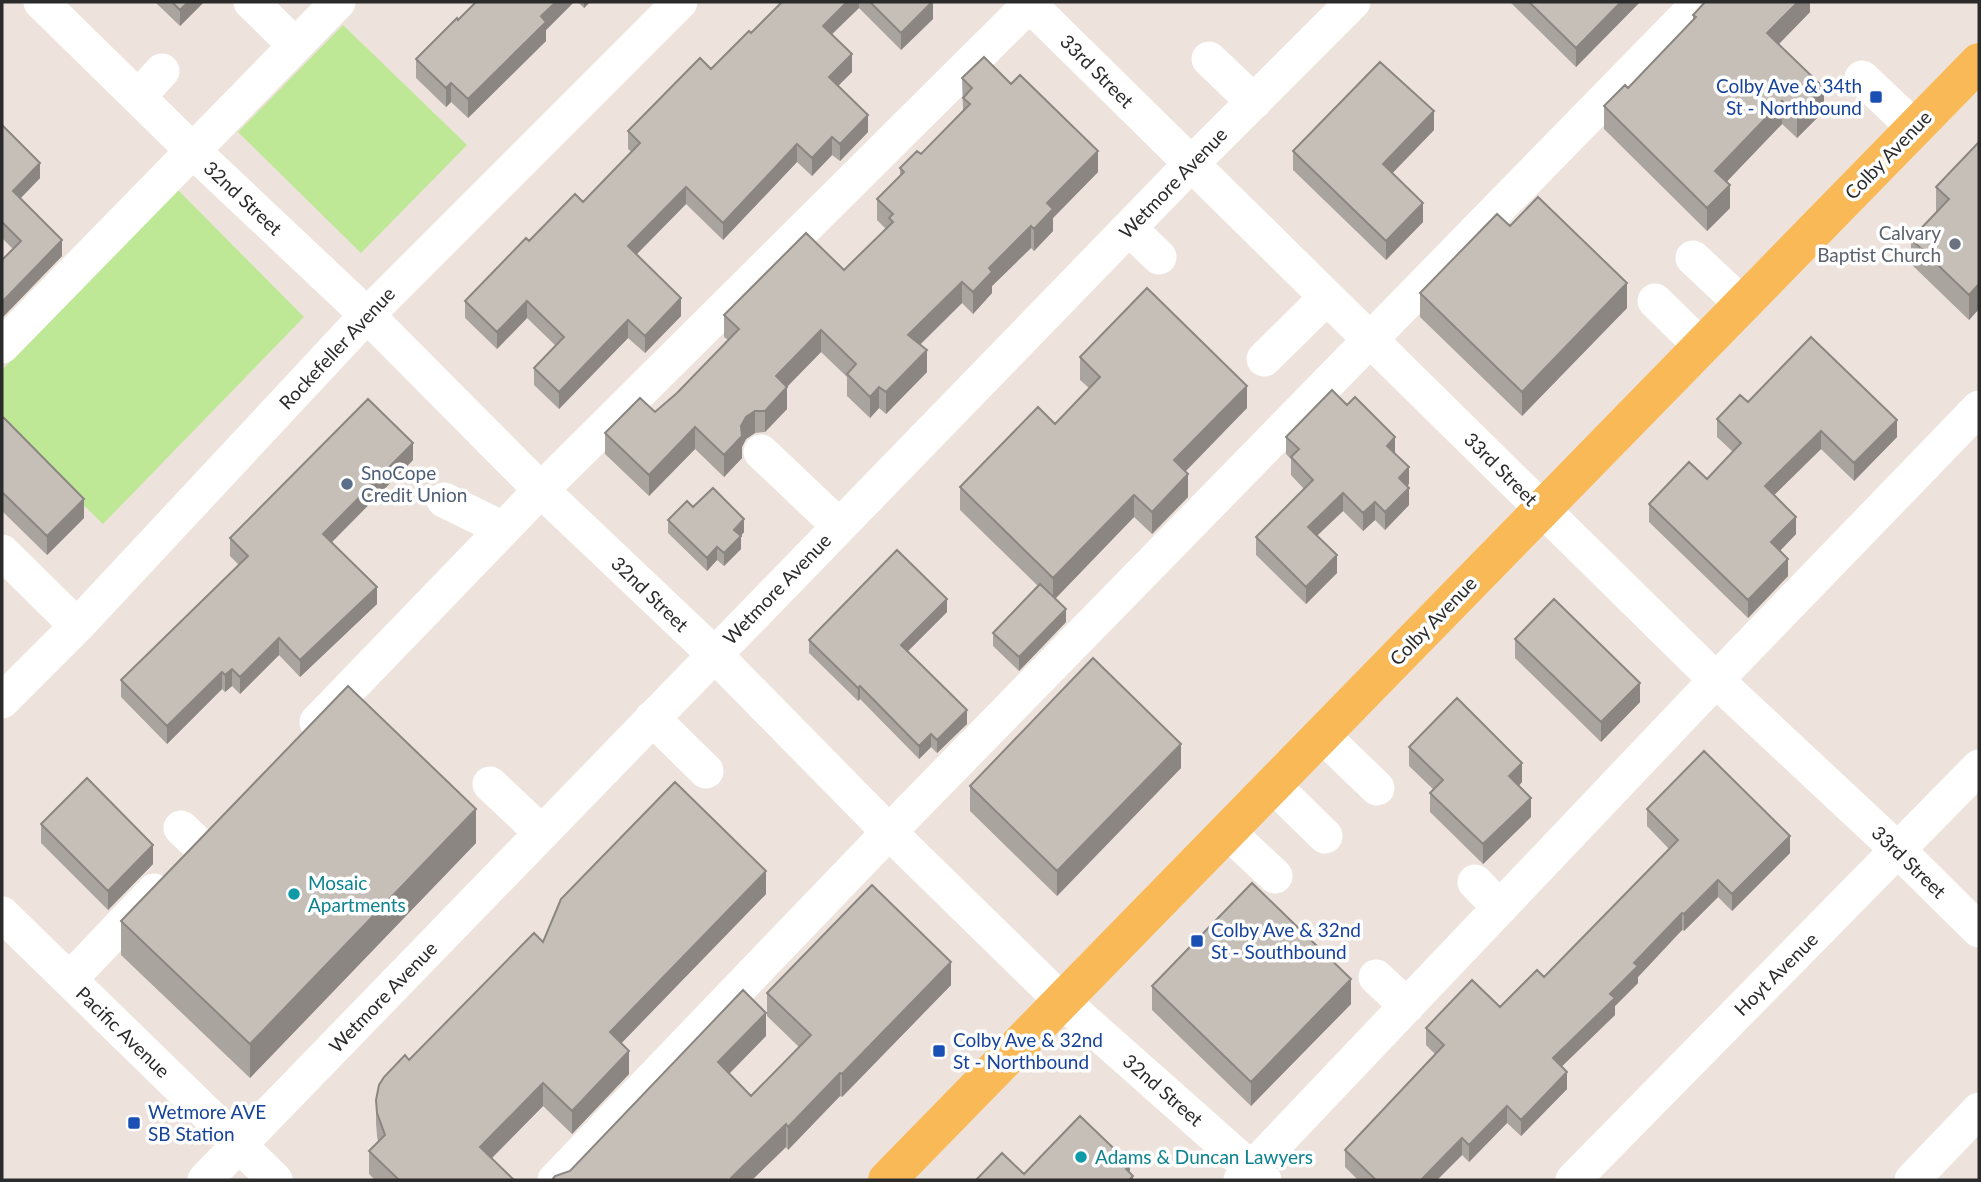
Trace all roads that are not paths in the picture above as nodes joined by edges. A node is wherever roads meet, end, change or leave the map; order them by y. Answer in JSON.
{"nodes":[{"id":1,"x":41,"y":2,"type":"edge"},
{"id":2,"x":251,"y":2,"type":"edge"},
{"id":3,"x":338,"y":2,"type":"edge"},
{"id":4,"x":680,"y":2,"type":"edge"},
{"id":5,"x":1353,"y":2,"type":"edge"},
{"id":6,"x":1700,"y":2,"type":"edge"},
{"id":7,"x":1030,"y":3,"type":"edge"},
{"id":8,"x":295,"y":45,"type":"junction"},
{"id":9,"x":1209,"y":59,"type":"dead end"},
{"id":10,"x":1979,"y":62,"type":"edge"},
{"id":11,"x":162,"y":71,"type":"dead end"},
{"id":12,"x":1862,"y":78,"type":"dead end"},
{"id":13,"x":138,"y":97,"type":"junction"},
{"id":14,"x":1254,"y":102,"type":"junction"},
{"id":15,"x":1915,"y":128,"type":"junction"},
{"id":16,"x":193,"y":151,"type":"junction"},
{"id":17,"x":1191,"y":164,"type":"junction"},
{"id":18,"x":1129,"y":228,"type":"junction"},
{"id":19,"x":1159,"y":257,"type":"dead end"},
{"id":20,"x":1693,"y":258,"type":"dead end"},
{"id":21,"x":1327,"y":297,"type":"junction"},
{"id":22,"x":1655,"y":301,"type":"dead end"},
{"id":23,"x":1742,"y":304,"type":"junction"},
{"id":24,"x":367,"y":315,"type":"junction"},
{"id":25,"x":1370,"y":340,"type":"junction"},
{"id":26,"x":2,"y":346,"type":"edge"},
{"id":27,"x":1701,"y":346,"type":"junction"},
{"id":28,"x":1264,"y":359,"type":"dead end"},
{"id":29,"x":1979,"y":408,"type":"edge"},
{"id":30,"x":761,"y":452,"type":"dead end"},
{"id":31,"x":541,"y":490,"type":"junction"},
{"id":32,"x":444,"y":500,"type":"dead end"},
{"id":33,"x":1541,"y":509,"type":"junction"},
{"id":34,"x":839,"y":526,"type":"junction"},
{"id":35,"x":503,"y":529,"type":"junction"},
{"id":36,"x":2,"y":552,"type":"edge"},
{"id":37,"x":77,"y":626,"type":"junction"},
{"id":38,"x":714,"y":654,"type":"junction"},
{"id":39,"x":1716,"y":680,"type":"junction"},
{"id":40,"x":2,"y":701,"type":"edge"},
{"id":41,"x":652,"y":719,"type":"junction"},
{"id":42,"x":1322,"y":735,"type":"junction"},
{"id":43,"x":295,"y":745,"type":"edge"},
{"id":44,"x":1979,"y":767,"type":"edge"},
{"id":45,"x":706,"y":771,"type":"dead end"},
{"id":46,"x":490,"y":784,"type":"dead end"},
{"id":47,"x":1274,"y":786,"type":"junction"},
{"id":48,"x":1377,"y":788,"type":"dead end"},
{"id":49,"x":889,"y":832,"type":"junction"},
{"id":50,"x":1228,"y":832,"type":"junction"},
{"id":51,"x":199,"y":833,"type":"dead end"},
{"id":52,"x":542,"y":833,"type":"junction"},
{"id":53,"x":1325,"y":836,"type":"dead end"},
{"id":54,"x":1898,"y":850,"type":"junction"},
{"id":55,"x":1275,"y":876,"type":"dead end"},
{"id":56,"x":1475,"y":882,"type":"dead end"},
{"id":57,"x":1500,"y":908,"type":"junction"},
{"id":58,"x":2,"y":914,"type":"edge"},
{"id":59,"x":1979,"y":930,"type":"edge"},
{"id":60,"x":1376,"y":977,"type":"dead end"},
{"id":61,"x":70,"y":979,"type":"junction"},
{"id":62,"x":1063,"y":1002,"type":"junction"},
{"id":63,"x":1407,"y":1006,"type":"junction"},
{"id":64,"x":1979,"y":1110,"type":"edge"},
{"id":65,"x":239,"y":1145,"type":"junction"},
{"id":66,"x":1252,"y":1176,"type":"edge"},
{"id":67,"x":205,"y":1180,"type":"edge"},
{"id":68,"x":275,"y":1180,"type":"edge"},
{"id":69,"x":555,"y":1180,"type":"edge"},
{"id":70,"x":887,"y":1180,"type":"edge"},
{"id":71,"x":1573,"y":1180,"type":"edge"},
{"id":72,"x":1912,"y":1180,"type":"edge"}],
"edges":[{"from":1,"to":13,"type":"street","name":"32nd Street"},
{"from":2,"to":8,"type":"street"},
{"from":3,"to":8,"type":"street"},
{"from":4,"to":24,"type":"street","name":"Rockefeller Avenue"},
{"from":5,"to":14,"type":"street","name":"Wetmore Avenue"},
{"from":6,"to":25,"type":"street"},
{"from":7,"to":17,"type":"street","name":"33rd Street"},
{"from":7,"to":31,"type":"street"},
{"from":8,"to":16,"type":"street"},
{"from":9,"to":14,"type":"street"},
{"from":10,"to":15,"type":"main road","name":"Colby Avenue"},
{"from":11,"to":13,"type":"street"},
{"from":12,"to":15,"type":"street"},
{"from":13,"to":16,"type":"street","name":"32nd Street"},
{"from":14,"to":17,"type":"street","name":"Wetmore Avenue"},
{"from":15,"to":23,"type":"main road","name":"Colby Avenue"},
{"from":16,"to":24,"type":"street","name":"32nd Street"},
{"from":16,"to":26,"type":"street"},
{"from":17,"to":18,"type":"street","name":"Wetmore Avenue"},
{"from":17,"to":21,"type":"street","name":"33rd Street"},
{"from":18,"to":19,"type":"street"},
{"from":18,"to":34,"type":"street","name":"Wetmore Avenue"},
{"from":20,"to":23,"type":"street"},
{"from":21,"to":25,"type":"street","name":"33rd Street"},
{"from":21,"to":28,"type":"street"},
{"from":22,"to":27,"type":"street"},
{"from":23,"to":27,"type":"main road","name":"Colby Avenue"},
{"from":24,"to":31,"type":"street","name":"32nd Street"},
{"from":24,"to":37,"type":"street","name":"Rockefeller Avenue"},
{"from":25,"to":33,"type":"street","name":"33rd Street"},
{"from":25,"to":49,"type":"street"},
{"from":27,"to":33,"type":"main road","name":"Colby Avenue"},
{"from":29,"to":39,"type":"street"},
{"from":30,"to":34,"type":"street"},
{"from":31,"to":35,"type":"street"},
{"from":31,"to":38,"type":"street","name":"32nd Street"},
{"from":32,"to":35,"type":"street"},
{"from":33,"to":39,"type":"street","name":"33rd Street"},
{"from":33,"to":42,"type":"main road","name":"Colby Avenue"},
{"from":34,"to":38,"type":"street","name":"Wetmore Avenue"},
{"from":35,"to":43,"type":"street"},
{"from":36,"to":37,"type":"street"},
{"from":37,"to":40,"type":"street","name":"Rockefeller Avenue"},
{"from":38,"to":41,"type":"street","name":"Wetmore Avenue"},
{"from":38,"to":49,"type":"street","name":"32nd Street"},
{"from":39,"to":54,"type":"street","name":"33rd Street"},
{"from":39,"to":57,"type":"street"},
{"from":41,"to":45,"type":"street"},
{"from":41,"to":52,"type":"street","name":"Wetmore Avenue"},
{"from":42,"to":47,"type":"main road","name":"Colby Avenue"},
{"from":42,"to":48,"type":"street"},
{"from":44,"to":54,"type":"street","name":"Hoyt Avenue"},
{"from":46,"to":52,"type":"street"},
{"from":47,"to":50,"type":"main road","name":"Colby Avenue"},
{"from":47,"to":53,"type":"street"},
{"from":49,"to":62,"type":"street","name":"32nd Street"},
{"from":49,"to":69,"type":"street"},
{"from":50,"to":55,"type":"street"},
{"from":50,"to":62,"type":"main road","name":"Colby Avenue"},
{"from":51,"to":61,"type":"street"},
{"from":52,"to":65,"type":"street","name":"Wetmore Avenue"},
{"from":54,"to":59,"type":"street","name":"33rd Street"},
{"from":54,"to":71,"type":"street","name":"Hoyt Avenue"},
{"from":56,"to":57,"type":"street"},
{"from":57,"to":63,"type":"street"},
{"from":58,"to":61,"type":"street","name":"Pacific Avenue"},
{"from":60,"to":63,"type":"street"},
{"from":61,"to":65,"type":"street","name":"Pacific Avenue"},
{"from":62,"to":66,"type":"street","name":"32nd Street"},
{"from":62,"to":70,"type":"main road","name":"Colby Avenue"},
{"from":63,"to":66,"type":"street"},
{"from":64,"to":72,"type":"street"},
{"from":65,"to":67,"type":"street","name":"Wetmore Avenue"},
{"from":65,"to":68,"type":"street","name":"Pacific Avenue"}]}
